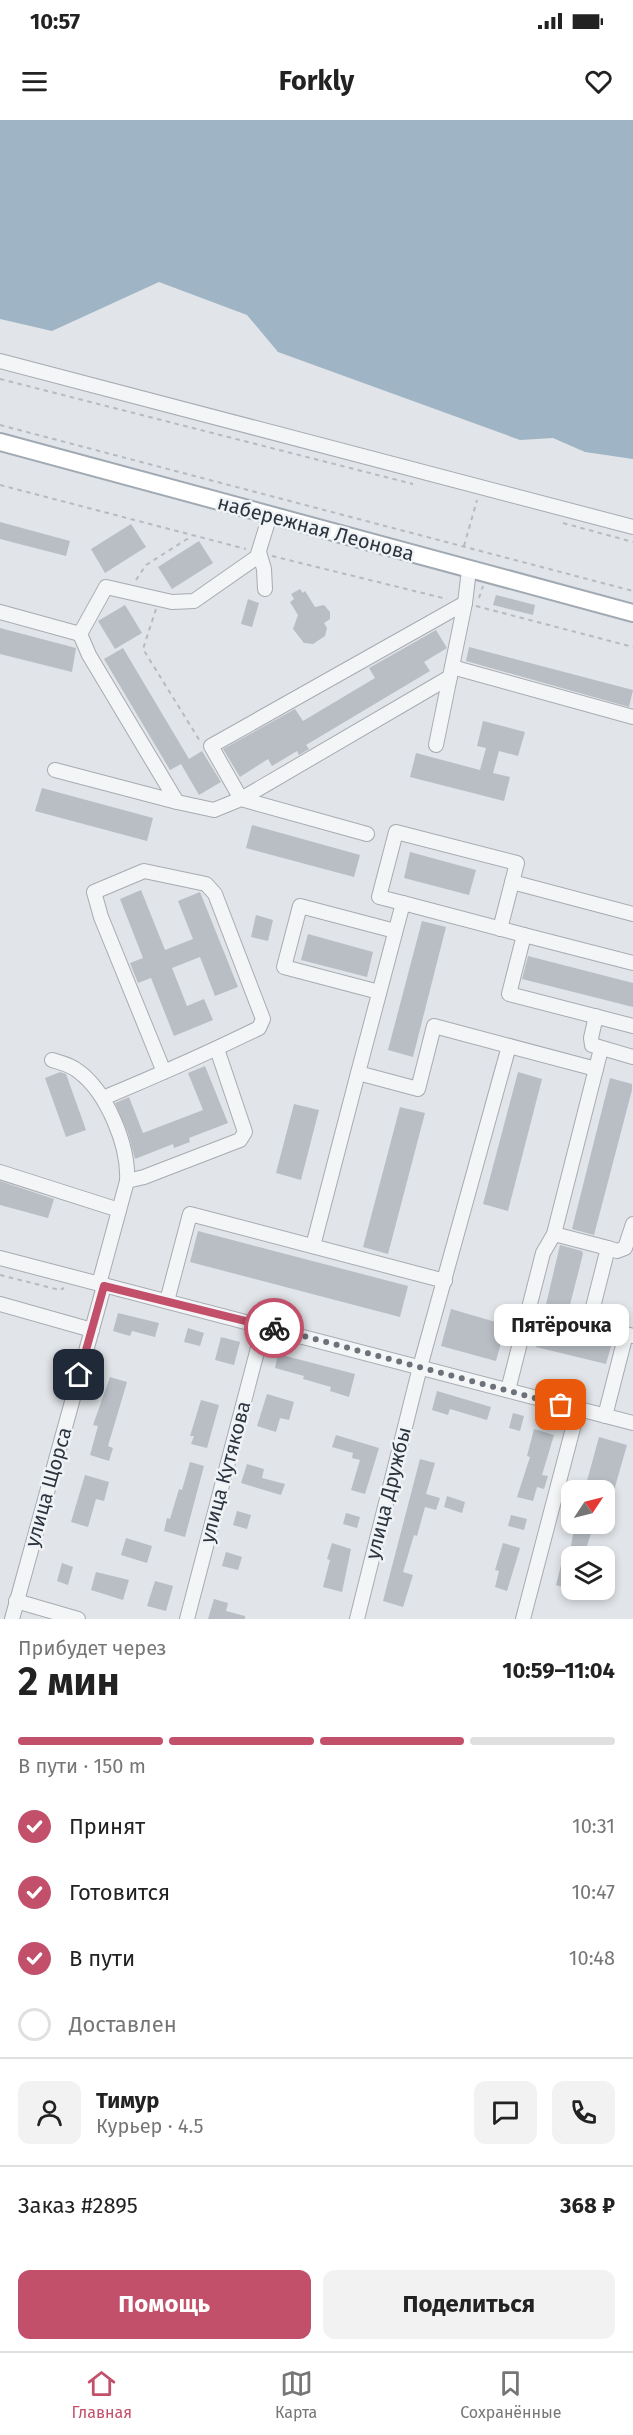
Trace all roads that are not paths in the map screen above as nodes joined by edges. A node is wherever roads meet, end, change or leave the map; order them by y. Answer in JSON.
{"nodes":[{"id":1,"x":0,"y":361,"type":"edge"},
{"id":2,"x":0,"y":442,"type":"edge"},
{"id":3,"x":270,"y":515,"type":"junction"},
{"id":4,"x":633,"y":527,"type":"edge"},
{"id":5,"x":259,"y":552,"type":"junction"},
{"id":6,"x":469,"y":570,"type":"junction"},
{"id":7,"x":265,"y":589,"type":"dead end"},
{"id":8,"x":465,"y":603,"type":"junction"},
{"id":9,"x":0,"y":612,"type":"edge"},
{"id":10,"x":633,"y":613,"type":"edge"},
{"id":11,"x":80,"y":634,"type":"junction"},
{"id":12,"x":451,"y":672,"type":"junction"},
{"id":13,"x":633,"y":717,"type":"edge"},
{"id":14,"x":436,"y":745,"type":"dead end"},
{"id":15,"x":54,"y":770,"type":"dead end"},
{"id":16,"x":241,"y":799,"type":"junction"},
{"id":17,"x":177,"y":802,"type":"junction"},
{"id":18,"x":367,"y":834,"type":"dead end"},
{"id":19,"x":512,"y":882,"type":"junction"},
{"id":20,"x":403,"y":903,"type":"junction"},
{"id":21,"x":633,"y":914,"type":"edge"},
{"id":22,"x":500,"y":929,"type":"junction"},
{"id":23,"x":395,"y":931,"type":"junction"},
{"id":24,"x":524,"y":935,"type":"junction"},
{"id":25,"x":633,"y":963,"type":"edge"},
{"id":26,"x":379,"y":992,"type":"junction"},
{"id":27,"x":596,"y":1017,"type":"junction"},
{"id":28,"x":633,"y":1026,"type":"edge"},
{"id":29,"x":509,"y":1046,"type":"junction"},
{"id":30,"x":217,"y":1049,"type":"junction"},
{"id":31,"x":601,"y":1049,"type":"junction"},
{"id":32,"x":633,"y":1057,"type":"edge"},
{"id":33,"x":52,"y":1060,"type":"dead end"},
{"id":34,"x":596,"y":1069,"type":"junction"},
{"id":35,"x":164,"y":1072,"type":"junction"},
{"id":36,"x":358,"y":1073,"type":"junction"},
{"id":37,"x":103,"y":1098,"type":"junction"},
{"id":38,"x":0,"y":1173,"type":"edge"},
{"id":39,"x":127,"y":1181,"type":"junction"},
{"id":40,"x":119,"y":1210,"type":"junction"},
{"id":41,"x":633,"y":1224,"type":"edge"},
{"id":42,"x":554,"y":1234,"type":"junction"},
{"id":43,"x":313,"y":1246,"type":"junction"},
{"id":44,"x":608,"y":1248,"type":"junction"},
{"id":45,"x":0,"y":1258,"type":"edge"},
{"id":46,"x":445,"y":1281,"type":"junction"},
{"id":47,"x":102,"y":1285,"type":"junction"},
{"id":48,"x":167,"y":1301,"type":"junction"},
{"id":49,"x":0,"y":1304,"type":"edge"},
{"id":50,"x":264,"y":1326,"type":"junction"},
{"id":51,"x":92,"y":1330,"type":"junction"},
{"id":52,"x":630,"y":1335,"type":"edge"},
{"id":53,"x":420,"y":1367,"type":"junction"},
{"id":54,"x":508,"y":1390,"type":"junction"},
{"id":55,"x":578,"y":1409,"type":"junction"},
{"id":56,"x":605,"y":1416,"type":"junction"},
{"id":57,"x":633,"y":1423,"type":"edge"},
{"id":58,"x":16,"y":1601,"type":"junction"},
{"id":59,"x":12,"y":1619,"type":"edge"},
{"id":60,"x":78,"y":1619,"type":"edge"},
{"id":61,"x":186,"y":1619,"type":"edge"},
{"id":62,"x":357,"y":1619,"type":"edge"},
{"id":63,"x":523,"y":1619,"type":"edge"}],
"edges":[{"from":1,"to":4,"type":"street"},
{"from":2,"to":3,"type":"main road","name":"набережная Леонова"},
{"from":3,"to":5,"type":"street"},
{"from":3,"to":6,"type":"main road","name":"набережная Леонова"},
{"from":5,"to":7,"type":"street"},
{"from":5,"to":11,"type":"street"},
{"from":6,"to":8,"type":"street"},
{"from":6,"to":10,"type":"main road","name":"набережная Леонова"},
{"from":8,"to":12,"type":"street"},
{"from":8,"to":16,"type":"street"},
{"from":9,"to":11,"type":"street"},
{"from":11,"to":17,"type":"street"},
{"from":12,"to":13,"type":"street"},
{"from":12,"to":14,"type":"street"},
{"from":12,"to":16,"type":"street"},
{"from":15,"to":17,"type":"street"},
{"from":16,"to":17,"type":"street"},
{"from":16,"to":18,"type":"street"},
{"from":19,"to":20,"type":"street"},
{"from":19,"to":21,"type":"street"},
{"from":19,"to":22,"type":"street"},
{"from":20,"to":22,"type":"street"},
{"from":20,"to":23,"type":"street"},
{"from":22,"to":24,"type":"street"},
{"from":23,"to":26,"type":"street"},
{"from":23,"to":26,"type":"street"},
{"from":24,"to":25,"type":"street"},
{"from":24,"to":27,"type":"street"},
{"from":26,"to":36,"type":"street"},
{"from":27,"to":28,"type":"street"},
{"from":27,"to":31,"type":"street"},
{"from":29,"to":34,"type":"street"},
{"from":29,"to":36,"type":"street"},
{"from":29,"to":46,"type":"street","name":"улица Дружбы"},
{"from":30,"to":35,"type":"street"},
{"from":30,"to":35,"type":"street"},
{"from":30,"to":39,"type":"street"},
{"from":31,"to":32,"type":"street"},
{"from":31,"to":34,"type":"street"},
{"from":33,"to":37,"type":"street","name":"улица Щорса"},
{"from":34,"to":42,"type":"street"},
{"from":35,"to":37,"type":"street"},
{"from":36,"to":43,"type":"street"},
{"from":37,"to":39,"type":"street","name":"улица Щорса"},
{"from":38,"to":40,"type":"street"},
{"from":39,"to":40,"type":"street","name":"улица Щорса"},
{"from":40,"to":47,"type":"street","name":"улица Щорса"},
{"from":41,"to":44,"type":"street"},
{"from":42,"to":44,"type":"street"},
{"from":42,"to":54,"type":"street"},
{"from":43,"to":46,"type":"street"},
{"from":43,"to":48,"type":"street"},
{"from":44,"to":52,"type":"street"},
{"from":45,"to":47,"type":"street"},
{"from":46,"to":53,"type":"street","name":"улица Дружбы"},
{"from":47,"to":48,"type":"street"},
{"from":47,"to":51,"type":"street","name":"улица Щорса"},
{"from":48,"to":50,"type":"street"},
{"from":49,"to":51,"type":"street"},
{"from":50,"to":53,"type":"street"},
{"from":50,"to":61,"type":"street","name":"улица Кутякова"},
{"from":51,"to":58,"type":"street","name":"улица Щорса"},
{"from":52,"to":56,"type":"street"},
{"from":53,"to":54,"type":"street"},
{"from":53,"to":62,"type":"street","name":"улица Дружбы"},
{"from":54,"to":55,"type":"street"},
{"from":55,"to":56,"type":"street"},
{"from":55,"to":63,"type":"street"},
{"from":56,"to":57,"type":"street"},
{"from":58,"to":59,"type":"street","name":"улица Щорса"},
{"from":58,"to":60,"type":"street"}]}
